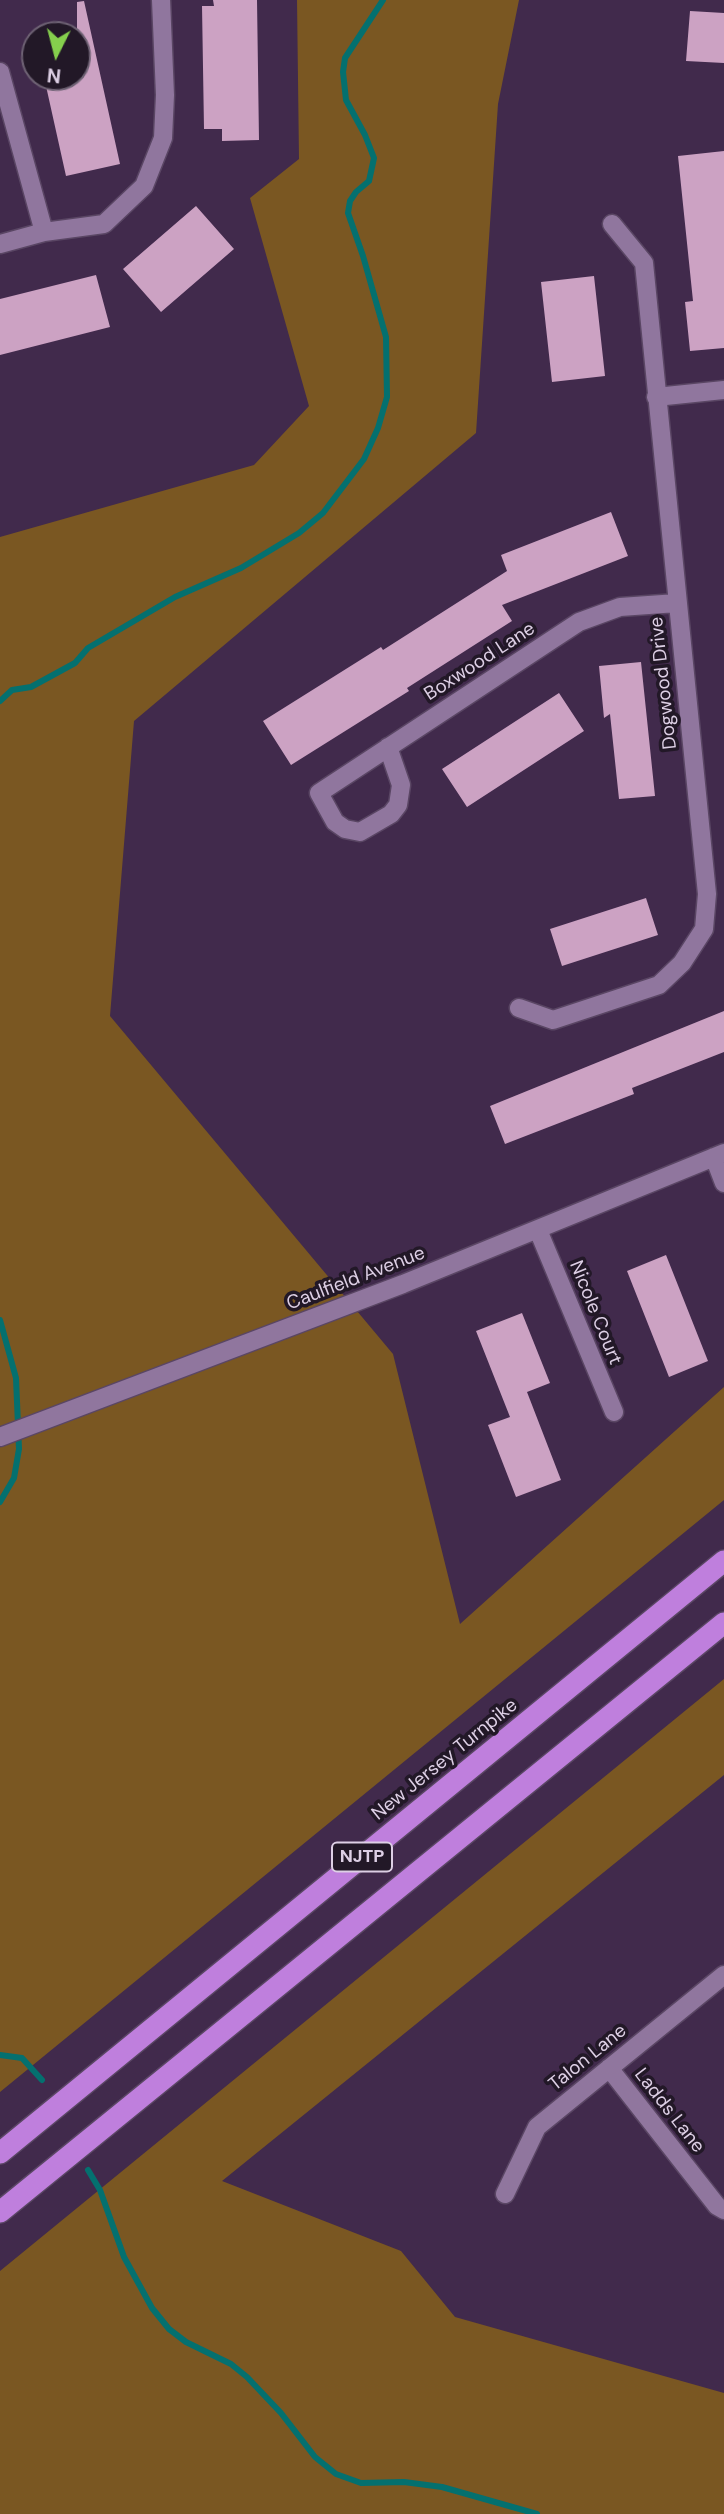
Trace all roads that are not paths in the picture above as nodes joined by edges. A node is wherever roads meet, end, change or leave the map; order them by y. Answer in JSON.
{"nodes":[{"id":1,"x":161,"y":0,"type":"edge"},
{"id":2,"x":0,"y":72,"type":"edge"},
{"id":3,"x":612,"y":224,"type":"dead end"},
{"id":4,"x":44,"y":232,"type":"junction"},
{"id":5,"x":0,"y":244,"type":"edge"},
{"id":6,"x":724,"y":390,"type":"edge"},
{"id":7,"x":656,"y":397,"type":"junction"},
{"id":8,"x":677,"y":603,"type":"junction"},
{"id":9,"x":388,"y":747,"type":"junction"},
{"id":10,"x":519,"y":1008,"type":"dead end"},
{"id":11,"x":719,"y":1155,"type":"edge"},
{"id":12,"x":724,"y":1183,"type":"edge"},
{"id":13,"x":538,"y":1230,"type":"junction"},
{"id":14,"x":614,"y":1412,"type":"dead end"},
{"id":15,"x":3,"y":1435,"type":"edge"},
{"id":16,"x":724,"y":1561,"type":"edge"},
{"id":17,"x":724,"y":1623,"type":"edge"},
{"id":18,"x":724,"y":1975,"type":"edge"},
{"id":19,"x":609,"y":2068,"type":"junction"},
{"id":20,"x":0,"y":2153,"type":"edge"},
{"id":21,"x":505,"y":2194,"type":"dead end"},
{"id":22,"x":724,"y":2210,"type":"edge"},
{"id":23,"x":0,"y":2212,"type":"edge"}],
"edges":[{"from":1,"to":4,"type":"street"},
{"from":2,"to":4,"type":"street"},
{"from":3,"to":7,"type":"street","name":"Dogwood Drive"},
{"from":4,"to":5,"type":"street"},
{"from":6,"to":7,"type":"street"},
{"from":7,"to":8,"type":"street","name":"Dogwood Drive"},
{"from":8,"to":9,"type":"street","name":"Boxwood Lane"},
{"from":8,"to":10,"type":"street","name":"Dogwood Drive"},
{"from":9,"to":9,"type":"street","name":"Boxwood Lane"},
{"from":11,"to":12,"type":"street"},
{"from":11,"to":13,"type":"street","name":"Caulfield Avenue"},
{"from":13,"to":14,"type":"street","name":"Nicole Court"},
{"from":13,"to":15,"type":"street","name":"Caulfield Avenue"},
{"from":16,"to":20,"type":"highway","name":"New Jersey Turnpike","number":"NJTP"},
{"from":17,"to":23,"type":"highway","number":"NJTP"},
{"from":18,"to":19,"type":"street","name":"Talon Lane"},
{"from":19,"to":21,"type":"street","name":"Talon Lane"},
{"from":19,"to":22,"type":"street","name":"Ladds Lane"}]}
